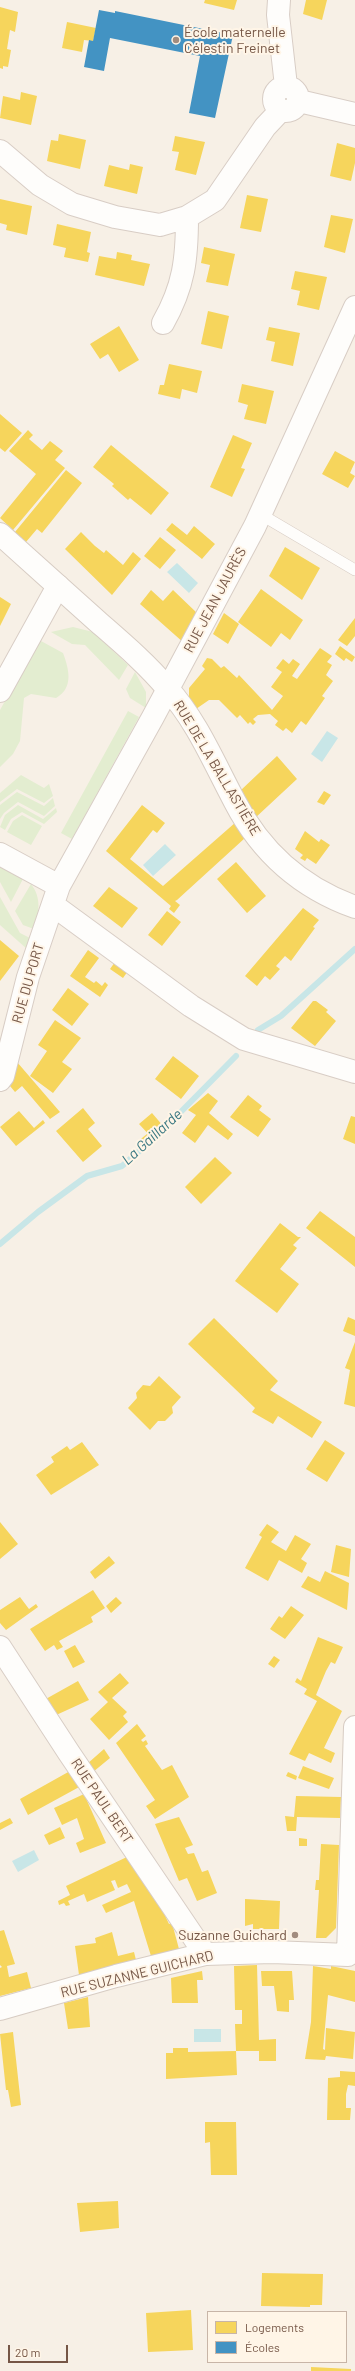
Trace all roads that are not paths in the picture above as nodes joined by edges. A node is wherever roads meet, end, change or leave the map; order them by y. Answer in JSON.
{"nodes":[{"id":1,"x":279,"y":0,"type":"edge"},
{"id":2,"x":288,"y":99,"type":"junction"},
{"id":3,"x":355,"y":114,"type":"edge"},
{"id":4,"x":0,"y":151,"type":"edge"},
{"id":5,"x":187,"y":217,"type":"junction"},
{"id":6,"x":355,"y":307,"type":"edge"},
{"id":7,"x":163,"y":323,"type":"dead end"},
{"id":8,"x":260,"y":514,"type":"junction"},
{"id":9,"x":0,"y":534,"type":"edge"},
{"id":10,"x":355,"y":570,"type":"edge"},
{"id":11,"x":58,"y":586,"type":"junction"},
{"id":12,"x":167,"y":688,"type":"junction"},
{"id":13,"x":0,"y":691,"type":"edge"},
{"id":14,"x":0,"y":854,"type":"edge"},
{"id":15,"x":56,"y":895,"type":"junction"},
{"id":16,"x":355,"y":907,"type":"edge"},
{"id":17,"x":355,"y":1072,"type":"edge"},
{"id":18,"x":0,"y":1080,"type":"edge"},
{"id":19,"x":0,"y":1647,"type":"edge"},
{"id":20,"x":355,"y":1727,"type":"edge"},
{"id":21,"x":205,"y":1954,"type":"junction"},
{"id":22,"x":352,"y":1956,"type":"edge"},
{"id":23,"x":0,"y":2009,"type":"edge"}],
"edges":[{"from":1,"to":2,"type":"street"},
{"from":2,"to":3,"type":"street"},
{"from":2,"to":5,"type":"street"},
{"from":4,"to":5,"type":"street"},
{"from":5,"to":7,"type":"street"},
{"from":6,"to":8,"type":"street","name":"RUE JEAN JAURÈS"},
{"from":8,"to":10,"type":"lane"},
{"from":8,"to":12,"type":"street","name":"RUE JEAN JAURÈS"},
{"from":9,"to":11,"type":"street","name":"RUE DE LA BALLASTIÈRE"},
{"from":11,"to":12,"type":"street","name":"RUE DE LA BALLASTIÈRE"},
{"from":11,"to":13,"type":"street"},
{"from":12,"to":15,"type":"street","name":"RUE JEAN JAURÈS"},
{"from":12,"to":16,"type":"street","name":"RUE DE LA BALLASTIÈRE"},
{"from":14,"to":15,"type":"street"},
{"from":15,"to":17,"type":"street"},
{"from":15,"to":18,"type":"street","name":"RUE DU PORT"},
{"from":19,"to":21,"type":"street","name":"RUE PAUL BERT"},
{"from":20,"to":22,"type":"street"},
{"from":21,"to":22,"type":"street","name":"RUE SUZANNE GUICHARD"},
{"from":21,"to":23,"type":"street","name":"RUE SUZANNE GUICHARD"}]}
